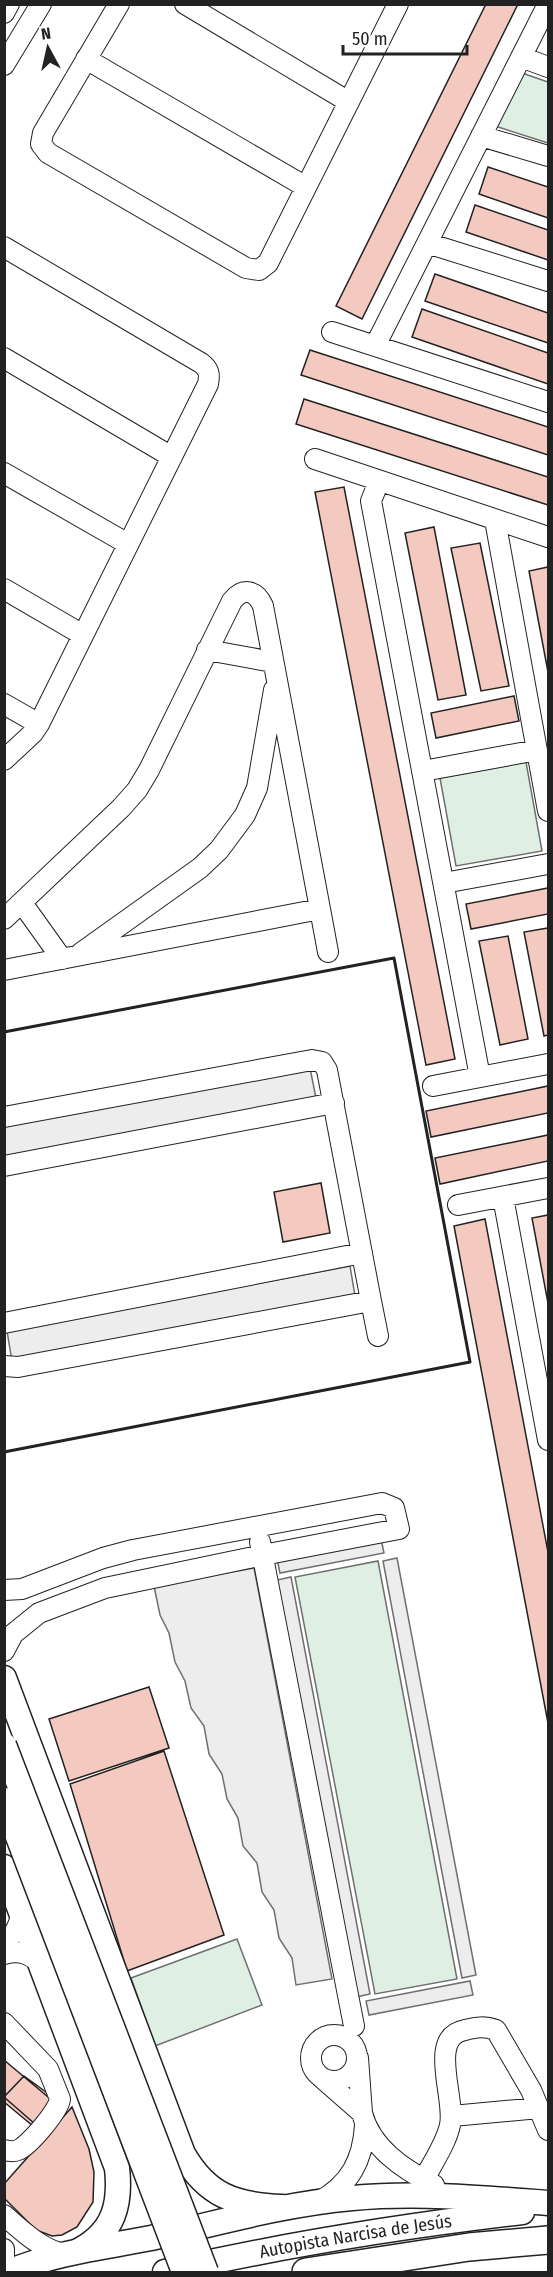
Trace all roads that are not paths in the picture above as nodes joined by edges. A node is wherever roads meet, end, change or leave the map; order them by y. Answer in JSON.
{"nodes":[{"id":1,"x":9,"y":4,"type":"edge"},
{"id":2,"x":41,"y":4,"type":"edge"},
{"id":3,"x":119,"y":4,"type":"edge"},
{"id":4,"x":185,"y":4,"type":"edge"},
{"id":5,"x":548,"y":4,"type":"edge"},
{"id":6,"x":396,"y":5,"type":"edge"},
{"id":7,"x":4,"y":13,"type":"edge"},
{"id":8,"x":521,"y":57,"type":"junction"},
{"id":9,"x":86,"y":59,"type":"junction"},
{"id":10,"x":4,"y":65,"type":"edge"},
{"id":11,"x":549,"y":67,"type":"edge"},
{"id":12,"x":349,"y":102,"type":"junction"},
{"id":13,"x":481,"y":136,"type":"junction"},
{"id":14,"x":549,"y":156,"type":"edge"},
{"id":15,"x":306,"y":187,"type":"junction"},
{"id":16,"x":427,"y":243,"type":"junction"},
{"id":17,"x":4,"y":247,"type":"edge"},
{"id":18,"x":549,"y":281,"type":"edge"},
{"id":19,"x":332,"y":332,"type":"dead end"},
{"id":20,"x":375,"y":346,"type":"junction"},
{"id":21,"x":4,"y":358,"type":"edge"},
{"id":22,"x":549,"y":402,"type":"edge"},
{"id":23,"x":172,"y":457,"type":"junction"},
{"id":24,"x":315,"y":459,"type":"dead end"},
{"id":25,"x":4,"y":473,"type":"edge"},
{"id":26,"x":379,"y":481,"type":"junction"},
{"id":27,"x":495,"y":520,"type":"junction"},
{"id":28,"x":549,"y":537,"type":"edge"},
{"id":29,"x":128,"y":544,"type":"junction"},
{"id":30,"x":4,"y":589,"type":"edge"},
{"id":31,"x":83,"y":635,"type":"junction"},
{"id":32,"x":207,"y":650,"type":"junction"},
{"id":33,"x":275,"y":669,"type":"junction"},
{"id":34,"x":4,"y":704,"type":"edge"},
{"id":35,"x":39,"y":724,"type":"junction"},
{"id":36,"x":537,"y":750,"type":"junction"},
{"id":37,"x":4,"y":760,"type":"edge"},
{"id":38,"x":423,"y":771,"type":"junction"},
{"id":39,"x":548,"y":799,"type":"edge"},
{"id":40,"x":549,"y":864,"type":"edge"},
{"id":41,"x":444,"y":882,"type":"junction"},
{"id":42,"x":22,"y":903,"type":"junction"},
{"id":43,"x":320,"y":909,"type":"junction"},
{"id":44,"x":4,"y":919,"type":"edge"},
{"id":45,"x":328,"y":952,"type":"dead end"},
{"id":46,"x":69,"y":958,"type":"junction"},
{"id":47,"x":4,"y":970,"type":"edge"},
{"id":48,"x":549,"y":1064,"type":"edge"},
{"id":49,"x":480,"y":1077,"type":"junction"},
{"id":50,"x":433,"y":1086,"type":"dead end"},
{"id":51,"x":334,"y":1103,"type":"junction"},
{"id":52,"x":4,"y":1117,"type":"edge"},
{"id":53,"x":4,"y":1166,"type":"edge"},
{"id":54,"x":549,"y":1188,"type":"edge"},
{"id":55,"x":503,"y":1197,"type":"junction"},
{"id":56,"x":458,"y":1205,"type":"dead end"},
{"id":57,"x":362,"y":1253,"type":"junction"},
{"id":58,"x":371,"y":1300,"type":"junction"},
{"id":59,"x":4,"y":1323,"type":"edge"},
{"id":60,"x":378,"y":1336,"type":"dead end"},
{"id":61,"x":4,"y":1366,"type":"edge"},
{"id":62,"x":549,"y":1440,"type":"edge"},
{"id":63,"x":257,"y":1527,"type":"junction"},
{"id":64,"x":119,"y":1554,"type":"junction"},
{"id":65,"x":263,"y":1554,"type":"junction"},
{"id":66,"x":129,"y":1582,"type":"junction"},
{"id":67,"x":4,"y":1590,"type":"edge"},
{"id":68,"x":4,"y":1651,"type":"edge"},
{"id":69,"x":5,"y":1678,"type":"edge"},
{"id":70,"x":4,"y":1745,"type":"edge"},
{"id":71,"x":4,"y":1800,"type":"edge"},
{"id":72,"x":4,"y":1868,"type":"edge"},
{"id":73,"x":22,"y":1916,"type":"junction"},
{"id":74,"x":4,"y":1941,"type":"edge"},
{"id":75,"x":4,"y":1954,"type":"edge"},
{"id":76,"x":40,"y":1963,"type":"junction"},
{"id":77,"x":4,"y":2023,"type":"edge"},
{"id":78,"x":354,"y":2026,"type":"junction"},
{"id":79,"x":333,"y":2036,"type":"junction"},
{"id":80,"x":357,"y":2054,"type":"junction"},
{"id":81,"x":322,"y":2078,"type":"junction"},
{"id":82,"x":539,"y":2108,"type":"junction"},
{"id":83,"x":452,"y":2116,"type":"junction"},
{"id":84,"x":364,"y":2119,"type":"junction"},
{"id":85,"x":173,"y":2127,"type":"junction"},
{"id":86,"x":549,"y":2130,"type":"edge"},
{"id":87,"x":4,"y":2150,"type":"edge"},
{"id":88,"x":111,"y":2151,"type":"junction"},
{"id":89,"x":424,"y":2180,"type":"junction"},
{"id":90,"x":456,"y":2196,"type":"junction"},
{"id":91,"x":317,"y":2202,"type":"junction"},
{"id":92,"x":549,"y":2203,"type":"edge"},
{"id":93,"x":282,"y":2207,"type":"junction"},
{"id":94,"x":549,"y":2209,"type":"edge"},
{"id":95,"x":5,"y":2216,"type":"edge"},
{"id":96,"x":549,"y":2240,"type":"edge"},
{"id":97,"x":4,"y":2249,"type":"edge"},
{"id":98,"x":70,"y":2255,"type":"junction"},
{"id":99,"x":4,"y":2260,"type":"edge"},
{"id":100,"x":9,"y":2272,"type":"edge"},
{"id":101,"x":165,"y":2272,"type":"edge"},
{"id":102,"x":184,"y":2272,"type":"edge"},
{"id":103,"x":206,"y":2272,"type":"edge"},
{"id":104,"x":306,"y":2272,"type":"edge"}],
"edges":[{"from":1,"to":7,"type":"street"},
{"from":2,"to":10,"type":"street"},
{"from":3,"to":9,"type":"street"},
{"from":4,"to":12,"type":"street"},
{"from":5,"to":8,"type":"street"},
{"from":6,"to":12,"type":"street"},
{"from":8,"to":11,"type":"street"},
{"from":8,"to":13,"type":"street"},
{"from":9,"to":15,"type":"street"},
{"from":9,"to":15,"type":"street"},
{"from":12,"to":15,"type":"street"},
{"from":13,"to":14,"type":"street"},
{"from":13,"to":16,"type":"street"},
{"from":16,"to":18,"type":"street"},
{"from":16,"to":20,"type":"street"},
{"from":17,"to":23,"type":"street"},
{"from":19,"to":20,"type":"street"},
{"from":20,"to":22,"type":"street"},
{"from":21,"to":23,"type":"street"},
{"from":23,"to":29,"type":"street"},
{"from":24,"to":26,"type":"street"},
{"from":25,"to":29,"type":"street"},
{"from":26,"to":27,"type":"street"},
{"from":26,"to":38,"type":"street"},
{"from":27,"to":28,"type":"street"},
{"from":27,"to":36,"type":"street"},
{"from":29,"to":31,"type":"street"},
{"from":30,"to":31,"type":"street"},
{"from":31,"to":35,"type":"street"},
{"from":32,"to":33,"type":"street"},
{"from":32,"to":33,"type":"street"},
{"from":32,"to":42,"type":"street"},
{"from":33,"to":43,"type":"street"},
{"from":33,"to":46,"type":"street"},
{"from":34,"to":35,"type":"street"},
{"from":35,"to":37,"type":"street"},
{"from":36,"to":38,"type":"street"},
{"from":36,"to":39,"type":"street"},
{"from":38,"to":41,"type":"street"},
{"from":40,"to":41,"type":"street"},
{"from":41,"to":49,"type":"street"},
{"from":42,"to":44,"type":"street"},
{"from":42,"to":46,"type":"street"},
{"from":43,"to":45,"type":"street"},
{"from":43,"to":46,"type":"street"},
{"from":46,"to":47,"type":"street"},
{"from":48,"to":49,"type":"street"},
{"from":49,"to":50,"type":"street"},
{"from":51,"to":52,"type":"street"},
{"from":51,"to":53,"type":"street"},
{"from":51,"to":57,"type":"street"},
{"from":54,"to":55,"type":"street"},
{"from":55,"to":56,"type":"street"},
{"from":55,"to":62,"type":"street"},
{"from":57,"to":58,"type":"street"},
{"from":57,"to":59,"type":"street"},
{"from":58,"to":60,"type":"street"},
{"from":58,"to":61,"type":"street"},
{"from":63,"to":64,"type":"street"},
{"from":63,"to":65,"type":"street"},
{"from":63,"to":65,"type":"street"},
{"from":64,"to":66,"type":"street"},
{"from":64,"to":67,"type":"street"},
{"from":65,"to":66,"type":"street"},
{"from":65,"to":78,"type":"street"},
{"from":66,"to":68,"type":"street"},
{"from":69,"to":85,"type":"main road"},
{"from":70,"to":103,"type":"main road","bridge":true},
{"from":71,"to":102,"type":"main road","bridge":true},
{"from":72,"to":73,"type":"main road"},
{"from":73,"to":74,"type":"street"},
{"from":73,"to":76,"type":"main road"},
{"from":75,"to":76,"type":"street"},
{"from":76,"to":88,"type":"main road"},
{"from":77,"to":87,"type":"street"},
{"from":78,"to":79,"type":"street"},
{"from":78,"to":80,"type":"street"},
{"from":79,"to":80,"type":"street"},
{"from":79,"to":81,"type":"street"},
{"from":80,"to":81,"type":"street"},
{"from":80,"to":84,"type":"street"},
{"from":81,"to":84,"type":"street"},
{"from":82,"to":83,"type":"street"},
{"from":82,"to":83,"type":"street"},
{"from":82,"to":86,"type":"street"},
{"from":83,"to":89,"type":"street"},
{"from":84,"to":89,"type":"street"},
{"from":84,"to":91,"type":"street"},
{"from":85,"to":88,"type":"main road"},
{"from":85,"to":93,"type":"main road"},
{"from":88,"to":98,"type":"main road"},
{"from":89,"to":90,"type":"street"},
{"from":90,"to":91,"type":"main road"},
{"from":90,"to":92,"type":"main road"},
{"from":91,"to":93,"type":"main road"},
{"from":93,"to":98,"type":"main road"},
{"from":94,"to":101,"type":"main road","name":"Autopista Narcisa de Jesús"},
{"from":95,"to":98,"type":"street"},
{"from":96,"to":104,"type":"highway","name":"Autopista Narcisa de Jesús"},
{"from":97,"to":99,"type":"street"},
{"from":98,"to":100,"type":"main road"}]}
